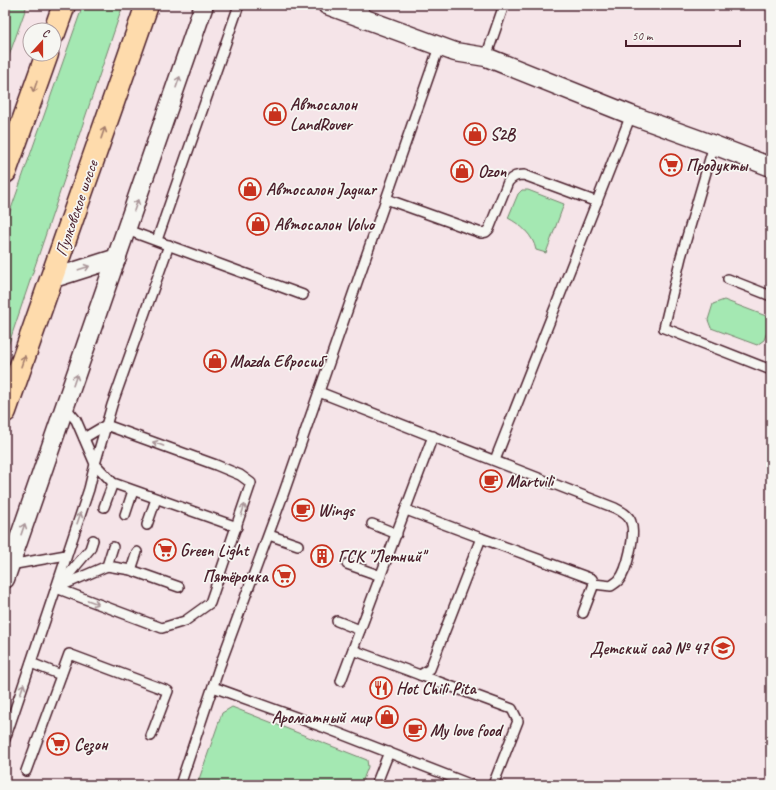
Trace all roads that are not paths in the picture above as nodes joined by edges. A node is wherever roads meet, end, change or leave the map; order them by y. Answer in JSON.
{"nodes":[{"id":1,"x":64,"y":5,"type":"edge"},
{"id":2,"x":147,"y":5,"type":"edge"},
{"id":3,"x":204,"y":5,"type":"edge"},
{"id":4,"x":239,"y":5,"type":"edge"},
{"id":5,"x":327,"y":5,"type":"edge"},
{"id":6,"x":504,"y":5,"type":"edge"},
{"id":7,"x":362,"y":11,"type":"edge"},
{"id":8,"x":58,"y":22,"type":"edge"},
{"id":9,"x":439,"y":47,"type":"junction"},
{"id":10,"x":486,"y":56,"type":"junction"},
{"id":11,"x":43,"y":62,"type":"edge"},
{"id":12,"x":631,"y":115,"type":"junction"},
{"id":13,"x":714,"y":144,"type":"junction"},
{"id":14,"x":771,"y":167,"type":"edge"},
{"id":15,"x":5,"y":172,"type":"edge"},
{"id":16,"x":386,"y":199,"type":"junction"},
{"id":17,"x":597,"y":202,"type":"junction"},
{"id":18,"x":127,"y":230,"type":"junction"},
{"id":19,"x":157,"y":240,"type":"junction"},
{"id":20,"x":169,"y":245,"type":"junction"},
{"id":21,"x":117,"y":258,"type":"junction"},
{"id":22,"x":51,"y":279,"type":"junction"},
{"id":23,"x":728,"y":279,"type":"dead end"},
{"id":24,"x":303,"y":295,"type":"dead end"},
{"id":25,"x":771,"y":296,"type":"edge"},
{"id":26,"x":771,"y":370,"type":"edge"},
{"id":27,"x":319,"y":392,"type":"junction"},
{"id":28,"x":65,"y":407,"type":"junction"},
{"id":29,"x":5,"y":411,"type":"edge"},
{"id":30,"x":106,"y":425,"type":"junction"},
{"id":31,"x":433,"y":436,"type":"junction"},
{"id":32,"x":84,"y":438,"type":"junction"},
{"id":33,"x":495,"y":460,"type":"junction"},
{"id":34,"x":95,"y":464,"type":"junction"},
{"id":35,"x":113,"y":483,"type":"junction"},
{"id":36,"x":133,"y":491,"type":"junction"},
{"id":37,"x":156,"y":499,"type":"junction"},
{"id":38,"x":104,"y":507,"type":"dead end"},
{"id":39,"x":406,"y":510,"type":"junction"},
{"id":40,"x":124,"y":515,"type":"dead end"},
{"id":41,"x":372,"y":524,"type":"dead end"},
{"id":42,"x":147,"y":525,"type":"dead end"},
{"id":43,"x":237,"y":527,"type":"junction"},
{"id":44,"x":269,"y":534,"type":"junction"},
{"id":45,"x":396,"y":534,"type":"junction"},
{"id":46,"x":482,"y":538,"type":"junction"},
{"id":47,"x":93,"y":540,"type":"dead end"},
{"id":48,"x":298,"y":545,"type":"dead end"},
{"id":49,"x":113,"y":547,"type":"dead end"},
{"id":50,"x":137,"y":552,"type":"dead end"},
{"id":51,"x":66,"y":555,"type":"junction"},
{"id":52,"x":347,"y":564,"type":"dead end"},
{"id":53,"x":107,"y":566,"type":"junction"},
{"id":54,"x":131,"y":570,"type":"junction"},
{"id":55,"x":8,"y":572,"type":"edge"},
{"id":56,"x":381,"y":576,"type":"junction"},
{"id":57,"x":594,"y":584,"type":"junction"},
{"id":58,"x":179,"y":587,"type":"dead end"},
{"id":59,"x":56,"y":588,"type":"junction"},
{"id":60,"x":583,"y":613,"type":"dead end"},
{"id":61,"x":337,"y":621,"type":"dead end"},
{"id":62,"x":360,"y":630,"type":"junction"},
{"id":63,"x":353,"y":650,"type":"junction"},
{"id":64,"x":30,"y":663,"type":"junction"},
{"id":65,"x":61,"y":675,"type":"junction"},
{"id":66,"x":420,"y":675,"type":"junction"},
{"id":67,"x":341,"y":681,"type":"dead end"},
{"id":68,"x":214,"y":687,"type":"junction"},
{"id":69,"x":152,"y":736,"type":"dead end"},
{"id":70,"x":5,"y":740,"type":"edge"},
{"id":71,"x":389,"y":752,"type":"junction"},
{"id":72,"x":26,"y":771,"type":"dead end"},
{"id":73,"x":180,"y":785,"type":"edge"},
{"id":74,"x":376,"y":785,"type":"edge"},
{"id":75,"x":472,"y":785,"type":"edge"},
{"id":76,"x":493,"y":785,"type":"edge"}],
"edges":[{"from":1,"to":8,"type":"main road"},
{"from":22,"to":2,"type":"main road","name":"Пулковское шоссе","one_way":true},
{"from":18,"to":3,"type":"street","one_way":true},
{"from":4,"to":19,"type":"lane"},
{"from":5,"to":7,"type":"street"},
{"from":6,"to":10,"type":"lane"},
{"from":7,"to":9,"type":"street"},
{"from":9,"to":10,"type":"street"},
{"from":9,"to":16,"type":"lane"},
{"from":10,"to":12,"type":"street"},
{"from":11,"to":15,"type":"main road","one_way":true},
{"from":12,"to":13,"type":"street"},
{"from":12,"to":17,"type":"lane"},
{"from":13,"to":14,"type":"street"},
{"from":13,"to":26,"type":"lane"},
{"from":16,"to":17,"type":"lane"},
{"from":16,"to":27,"type":"lane"},
{"from":17,"to":33,"type":"lane"},
{"from":18,"to":19,"type":"lane"},
{"from":18,"to":21,"type":"street"},
{"from":19,"to":20,"type":"lane"},
{"from":20,"to":24,"type":"lane"},
{"from":20,"to":30,"type":"lane"},
{"from":22,"to":21,"type":"street","one_way":true},
{"from":28,"to":21,"type":"street","one_way":true},
{"from":29,"to":22,"type":"main road","name":"Пулковское шоссе","one_way":true},
{"from":23,"to":25,"type":"lane"},
{"from":27,"to":31,"type":"lane"},
{"from":27,"to":44,"type":"lane"},
{"from":28,"to":32,"type":"lane"},
{"from":55,"to":28,"type":"street","one_way":true},
{"from":30,"to":32,"type":"lane"},
{"from":30,"to":34,"type":"lane"},
{"from":43,"to":30,"type":"lane","one_way":true},
{"from":31,"to":33,"type":"lane"},
{"from":31,"to":39,"type":"lane"},
{"from":32,"to":34,"type":"lane"},
{"from":33,"to":57,"type":"lane"},
{"from":34,"to":35,"type":"lane"},
{"from":51,"to":34,"type":"lane","one_way":true},
{"from":35,"to":36,"type":"lane"},
{"from":35,"to":38,"type":"lane"},
{"from":36,"to":37,"type":"lane"},
{"from":36,"to":40,"type":"lane"},
{"from":37,"to":42,"type":"lane"},
{"from":37,"to":43,"type":"lane"},
{"from":39,"to":45,"type":"lane"},
{"from":39,"to":46,"type":"lane"},
{"from":41,"to":45,"type":"lane"},
{"from":59,"to":43,"type":"lane","one_way":true},
{"from":44,"to":48,"type":"lane"},
{"from":44,"to":68,"type":"lane"},
{"from":45,"to":56,"type":"lane"},
{"from":46,"to":57,"type":"lane"},
{"from":46,"to":66,"type":"lane"},
{"from":47,"to":59,"type":"lane"},
{"from":49,"to":53,"type":"lane"},
{"from":50,"to":54,"type":"lane"},
{"from":51,"to":55,"type":"lane"},
{"from":51,"to":59,"type":"lane"},
{"from":52,"to":56,"type":"lane"},
{"from":53,"to":54,"type":"lane"},
{"from":53,"to":59,"type":"lane"},
{"from":54,"to":58,"type":"lane"},
{"from":56,"to":62,"type":"lane"},
{"from":57,"to":60,"type":"lane"},
{"from":59,"to":64,"type":"lane"},
{"from":61,"to":62,"type":"lane"},
{"from":62,"to":63,"type":"lane"},
{"from":63,"to":66,"type":"lane"},
{"from":63,"to":67,"type":"lane"},
{"from":64,"to":65,"type":"lane"},
{"from":70,"to":64,"type":"lane","one_way":true},
{"from":65,"to":69,"type":"lane"},
{"from":65,"to":72,"type":"lane"},
{"from":66,"to":76,"type":"lane"},
{"from":68,"to":71,"type":"lane"},
{"from":68,"to":73,"type":"lane"},
{"from":71,"to":74,"type":"lane"},
{"from":71,"to":75,"type":"lane"}]}
